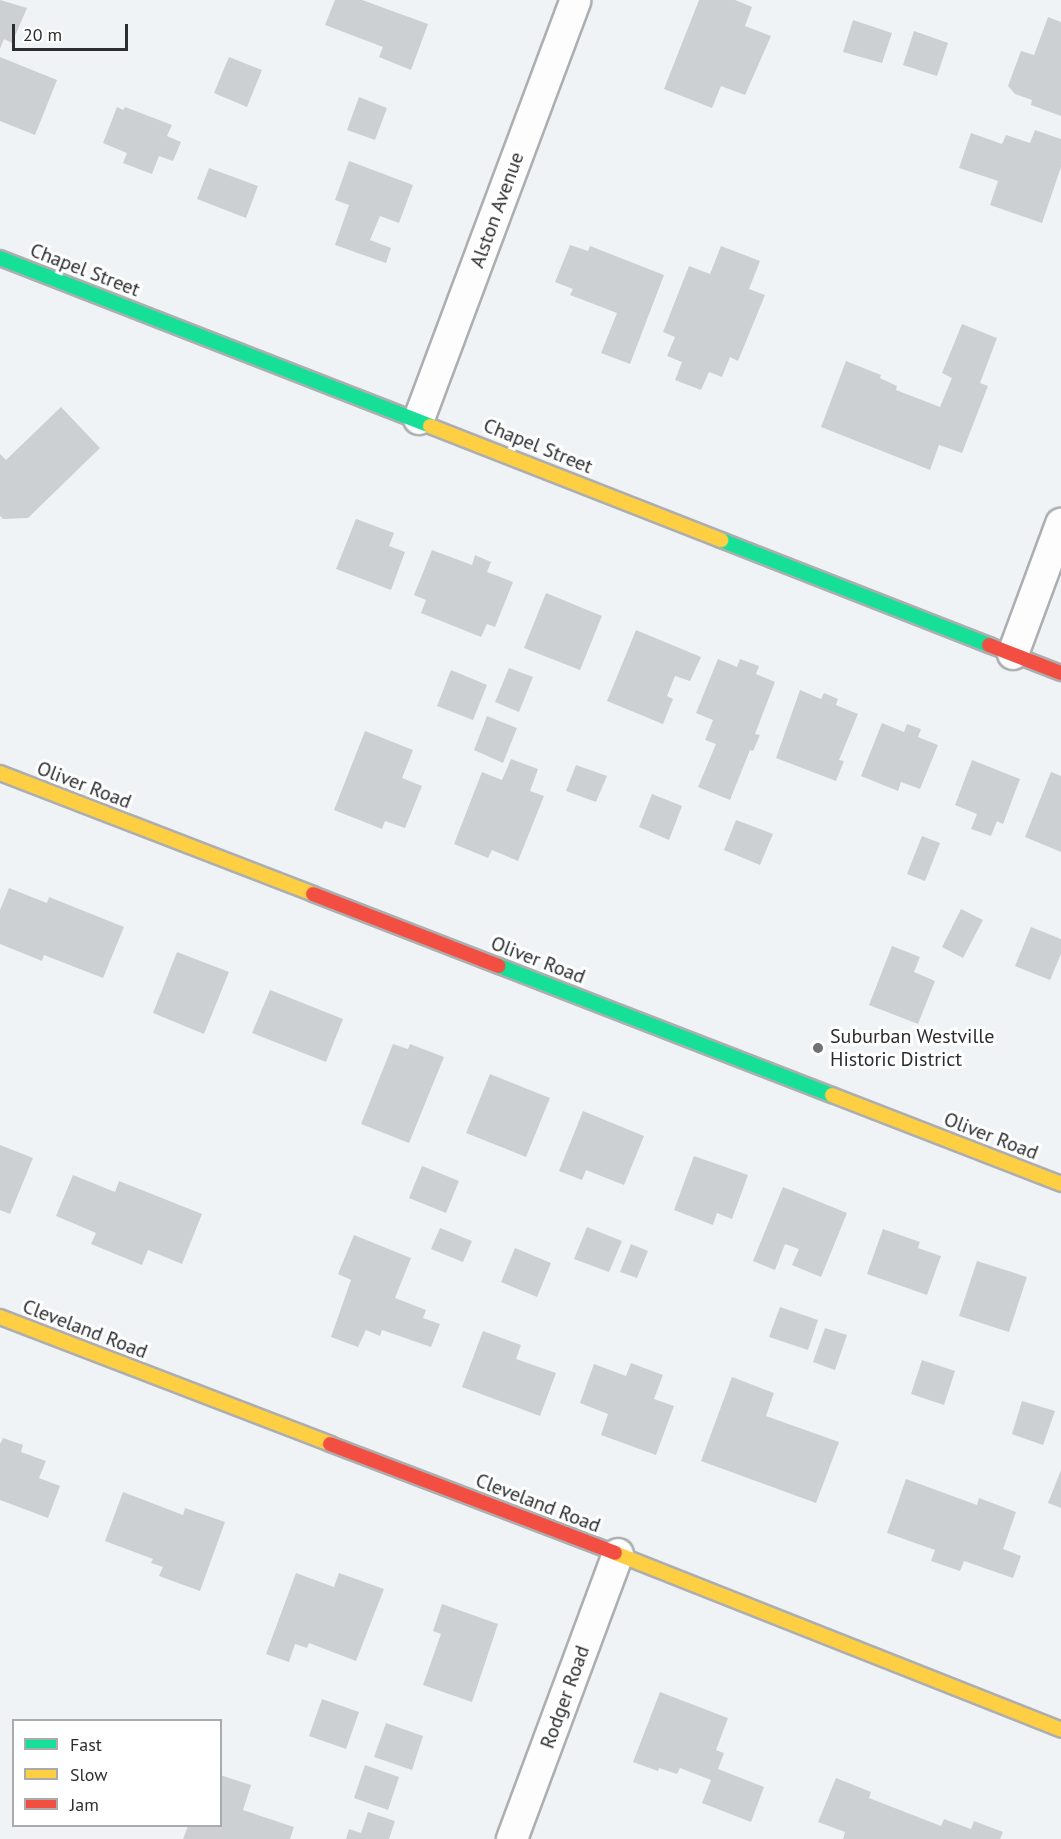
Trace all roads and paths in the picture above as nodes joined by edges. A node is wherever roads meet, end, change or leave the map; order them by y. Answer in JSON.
{"nodes":[{"id":1,"x":576,"y":0,"type":"edge"},
{"id":2,"x":0,"y":258,"type":"edge"},
{"id":3,"x":419,"y":419,"type":"junction"},
{"id":4,"x":1061,"y":524,"type":"edge"},
{"id":5,"x":1013,"y":654,"type":"junction"},
{"id":6,"x":1061,"y":673,"type":"edge"},
{"id":7,"x":0,"y":773,"type":"edge"},
{"id":8,"x":1061,"y":1184,"type":"edge"},
{"id":9,"x":0,"y":1317,"type":"edge"},
{"id":10,"x":618,"y":1554,"type":"junction"},
{"id":11,"x":1061,"y":1730,"type":"edge"},
{"id":12,"x":512,"y":1839,"type":"edge"}],
"edges":[{"from":1,"to":3,"type":"street","name":"Alston Avenue"},
{"from":2,"to":3,"type":"street","name":"Chapel Street"},
{"from":3,"to":5,"type":"street","name":"Chapel Street"},
{"from":4,"to":5,"type":"street"},
{"from":5,"to":6,"type":"street","name":"Chapel Street"},
{"from":7,"to":8,"type":"street","name":"Oliver Road"},
{"from":9,"to":10,"type":"street","name":"Cleveland Road"},
{"from":10,"to":11,"type":"street","name":"Cleveland Road"},
{"from":10,"to":12,"type":"street","name":"Rodger Road"}]}
